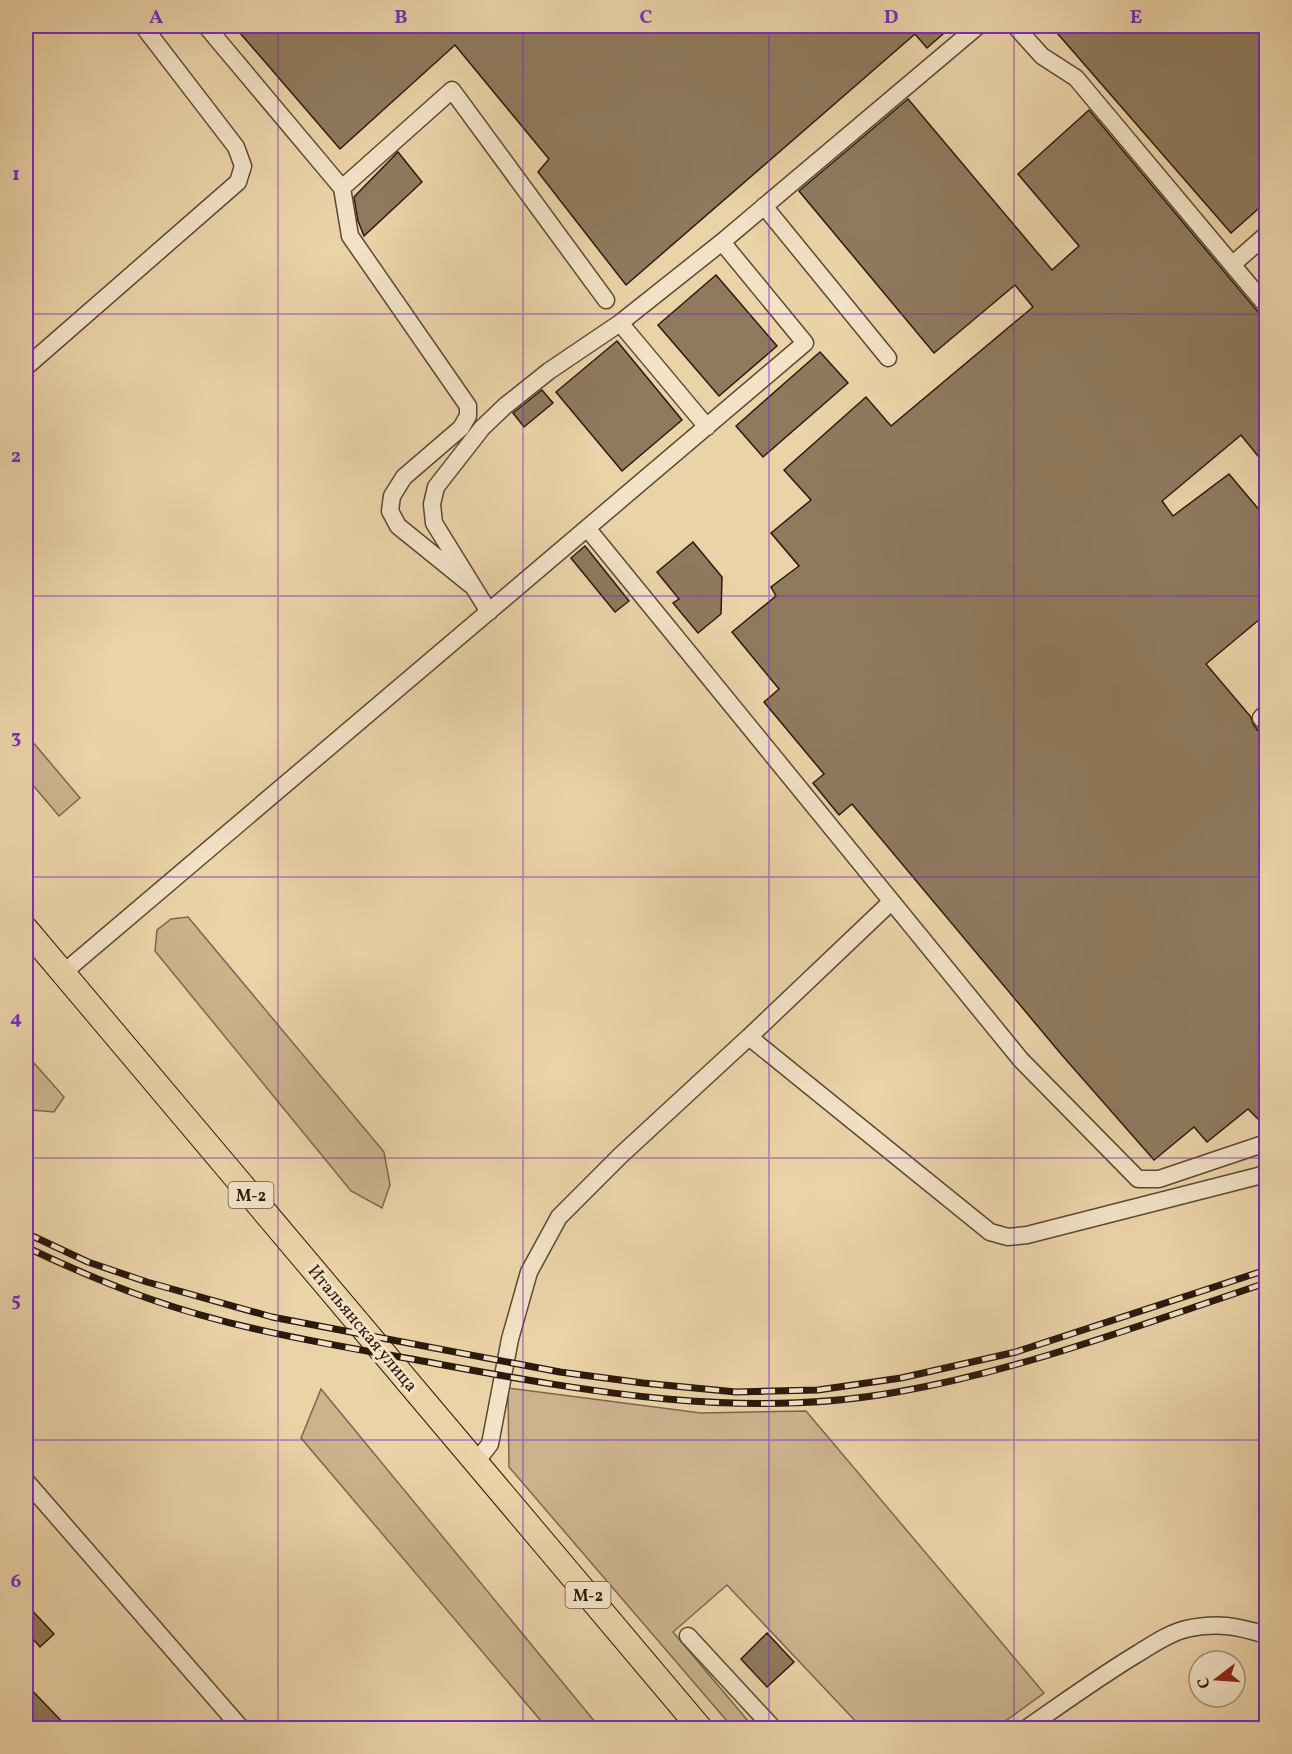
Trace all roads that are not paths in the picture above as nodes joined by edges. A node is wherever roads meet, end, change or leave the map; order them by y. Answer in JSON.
{"nodes":[{"id":1,"x":143,"y":26,"type":"edge"},
{"id":2,"x":206,"y":26,"type":"edge"},
{"id":3,"x":978,"y":26,"type":"edge"},
{"id":4,"x":1016,"y":26,"type":"edge"},
{"id":5,"x":342,"y":188,"type":"junction"},
{"id":6,"x":764,"y":206,"type":"junction"},
{"id":7,"x":1266,"y":235,"type":"edge"},
{"id":8,"x":722,"y":242,"type":"junction"},
{"id":9,"x":1233,"y":264,"type":"junction"},
{"id":10,"x":606,"y":300,"type":"dead end"},
{"id":11,"x":1266,"y":304,"type":"edge"},
{"id":12,"x":621,"y":323,"type":"junction"},
{"id":13,"x":888,"y":358,"type":"dead end"},
{"id":14,"x":26,"y":367,"type":"edge"},
{"id":15,"x":707,"y":427,"type":"junction"},
{"id":16,"x":587,"y":528,"type":"junction"},
{"id":17,"x":471,"y":585,"type":"junction"},
{"id":18,"x":489,"y":612,"type":"junction"},
{"id":19,"x":1266,"y":713,"type":"edge"},
{"id":20,"x":1266,"y":724,"type":"edge"},
{"id":21,"x":891,"y":902,"type":"junction"},
{"id":22,"x":26,"y":929,"type":"edge"},
{"id":23,"x":63,"y":973,"type":"junction"},
{"id":24,"x":749,"y":1037,"type":"junction"},
{"id":25,"x":1266,"y":1143,"type":"edge"},
{"id":26,"x":1266,"y":1174,"type":"edge"},
{"id":27,"x":476,"y":1461,"type":"junction"},
{"id":28,"x":26,"y":1481,"type":"edge"},
{"id":29,"x":1266,"y":1635,"type":"edge"},
{"id":30,"x":688,"y":1636,"type":"dead end"},
{"id":31,"x":241,"y":1728,"type":"edge"},
{"id":32,"x":700,"y":1728,"type":"edge"},
{"id":33,"x":773,"y":1728,"type":"edge"},
{"id":34,"x":1027,"y":1728,"type":"edge"}],
"edges":[{"from":1,"to":14,"type":"street"},
{"from":2,"to":5,"type":"street"},
{"from":3,"to":6,"type":"street"},
{"from":4,"to":9,"type":"street"},
{"from":5,"to":10,"type":"street"},
{"from":5,"to":17,"type":"street"},
{"from":6,"to":8,"type":"street"},
{"from":6,"to":13,"type":"street"},
{"from":7,"to":9,"type":"street"},
{"from":8,"to":12,"type":"street"},
{"from":8,"to":15,"type":"street"},
{"from":9,"to":11,"type":"street"},
{"from":12,"to":15,"type":"street"},
{"from":12,"to":17,"type":"street"},
{"from":15,"to":16,"type":"street"},
{"from":16,"to":18,"type":"street"},
{"from":16,"to":21,"type":"street"},
{"from":17,"to":18,"type":"street"},
{"from":18,"to":23,"type":"street"},
{"from":19,"to":20,"type":"street"},
{"from":21,"to":24,"type":"street"},
{"from":21,"to":25,"type":"street"},
{"from":22,"to":23,"type":"highway","name":"Итальянская улица","number":"М-2"},
{"from":23,"to":27,"type":"highway","name":"Итальянская улица","number":"М-2"},
{"from":24,"to":26,"type":"street"},
{"from":24,"to":27,"type":"street"},
{"from":27,"to":32,"type":"highway","name":"Итальянская улица","number":"М-2"},
{"from":28,"to":31,"type":"street"},
{"from":29,"to":34,"type":"street"},
{"from":30,"to":33,"type":"street"}]}
